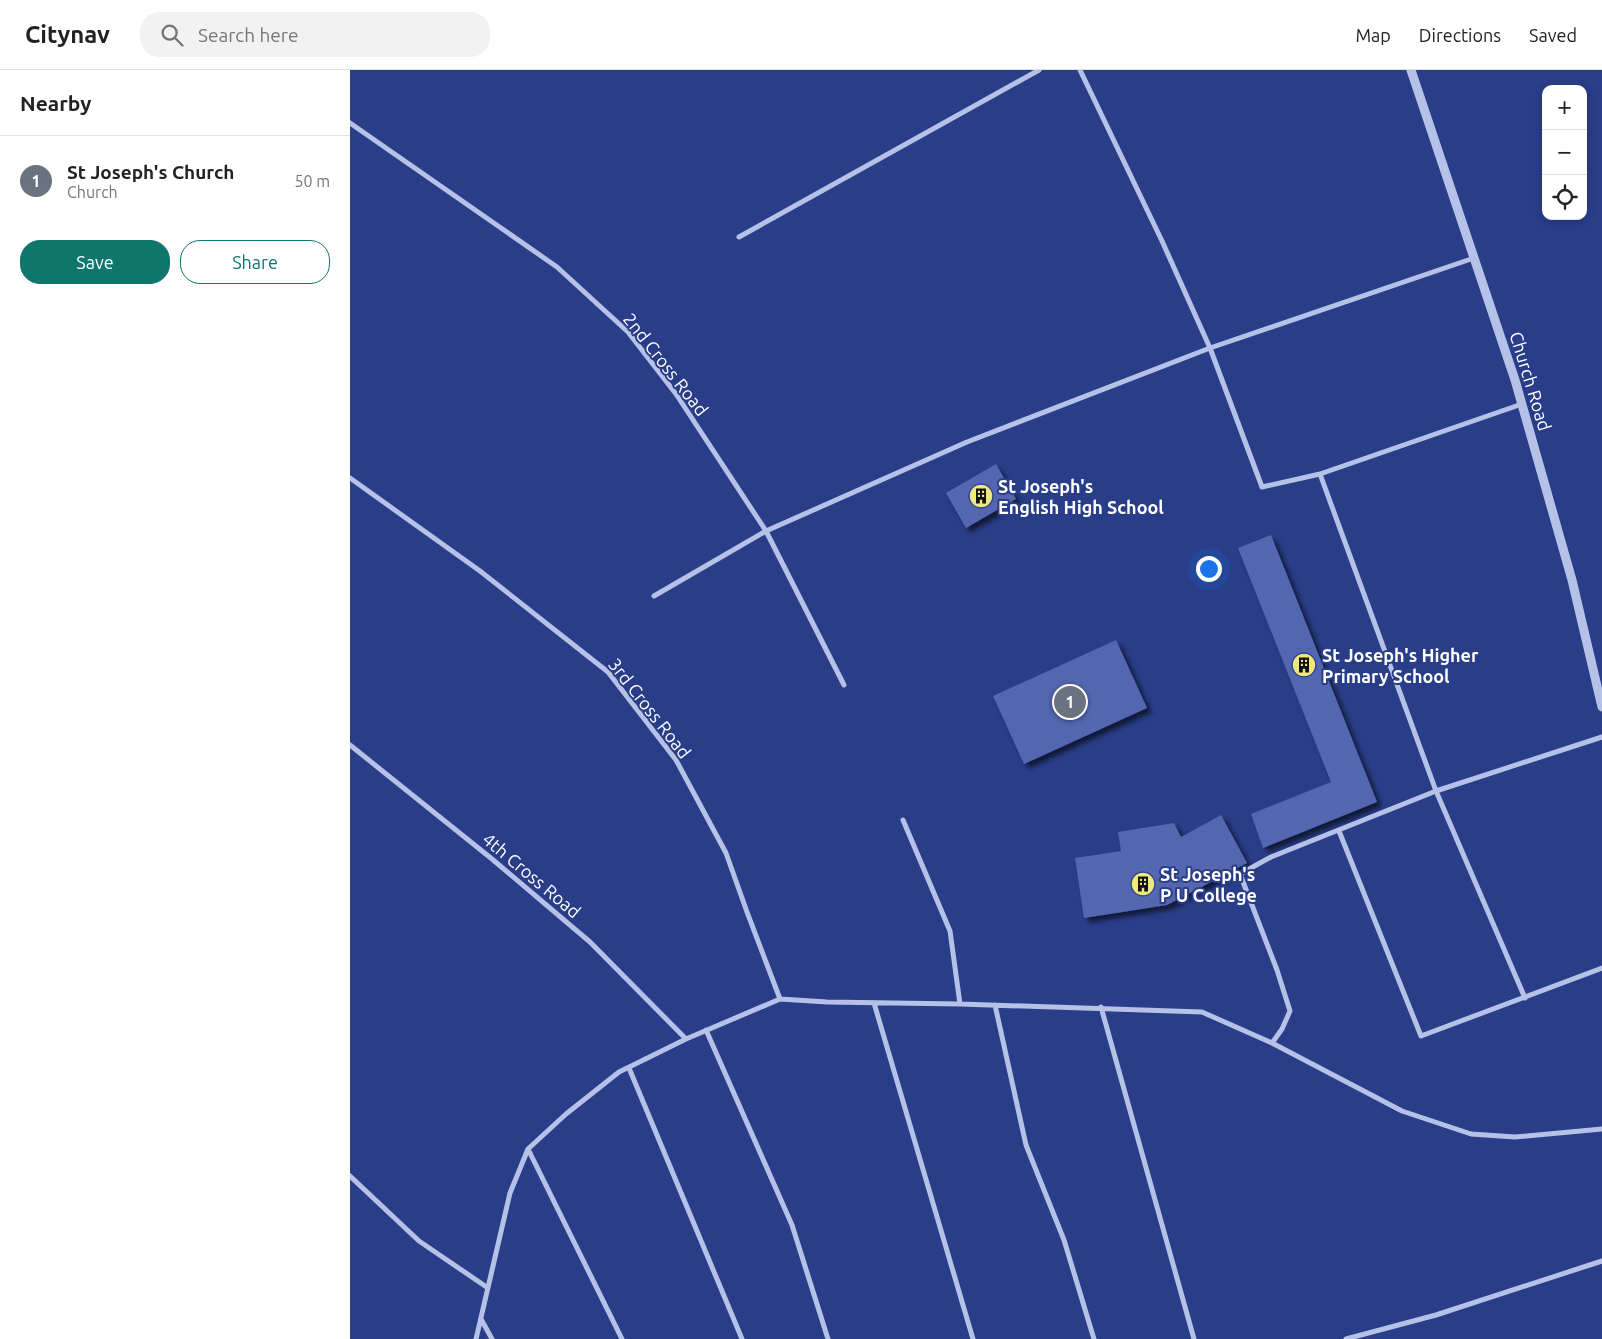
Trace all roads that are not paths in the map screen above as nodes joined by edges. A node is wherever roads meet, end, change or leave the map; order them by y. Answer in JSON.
{"nodes":[{"id":1,"x":1039,"y":70,"type":"edge"},
{"id":2,"x":1080,"y":70,"type":"edge"},
{"id":3,"x":1411,"y":70,"type":"edge"},
{"id":4,"x":350,"y":123,"type":"edge"},
{"id":5,"x":738,"y":237,"type":"dead end"},
{"id":6,"x":1474,"y":258,"type":"junction"},
{"id":7,"x":1210,"y":348,"type":"junction"},
{"id":8,"x":1522,"y":404,"type":"junction"},
{"id":9,"x":1320,"y":474,"type":"junction"},
{"id":10,"x":350,"y":478,"type":"edge"},
{"id":11,"x":766,"y":531,"type":"junction"},
{"id":12,"x":654,"y":596,"type":"dead end"},
{"id":13,"x":844,"y":685,"type":"dead end"},
{"id":14,"x":1602,"y":706,"type":"edge"},
{"id":15,"x":1602,"y":737,"type":"edge"},
{"id":16,"x":350,"y":745,"type":"edge"},
{"id":17,"x":1436,"y":791,"type":"junction"},
{"id":18,"x":903,"y":820,"type":"dead end"},
{"id":19,"x":1339,"y":830,"type":"junction"},
{"id":20,"x":1602,"y":968,"type":"edge"},
{"id":21,"x":780,"y":998,"type":"junction"},
{"id":22,"x":1525,"y":998,"type":"junction"},
{"id":23,"x":874,"y":1003,"type":"junction"},
{"id":24,"x":960,"y":1004,"type":"junction"},
{"id":25,"x":995,"y":1005,"type":"junction"},
{"id":26,"x":1100,"y":1008,"type":"junction"},
{"id":27,"x":706,"y":1030,"type":"junction"},
{"id":28,"x":686,"y":1039,"type":"junction"},
{"id":29,"x":1272,"y":1043,"type":"junction"},
{"id":30,"x":629,"y":1068,"type":"junction"},
{"id":31,"x":1602,"y":1129,"type":"edge"},
{"id":32,"x":528,"y":1149,"type":"junction"},
{"id":33,"x":350,"y":1176,"type":"edge"},
{"id":34,"x":1602,"y":1261,"type":"edge"},
{"id":35,"x":488,"y":1288,"type":"junction"},
{"id":36,"x":481,"y":1318,"type":"junction"},
{"id":37,"x":476,"y":1339,"type":"edge"},
{"id":38,"x":492,"y":1339,"type":"edge"},
{"id":39,"x":622,"y":1339,"type":"edge"},
{"id":40,"x":742,"y":1339,"type":"edge"},
{"id":41,"x":828,"y":1339,"type":"edge"},
{"id":42,"x":973,"y":1339,"type":"edge"},
{"id":43,"x":1094,"y":1339,"type":"edge"},
{"id":44,"x":1194,"y":1339,"type":"edge"},
{"id":45,"x":1346,"y":1339,"type":"edge"}],
"edges":[{"from":1,"to":5,"type":"street"},
{"from":2,"to":7,"type":"street"},
{"from":3,"to":6,"type":"street","name":"Church Road"},
{"from":4,"to":11,"type":"street","name":"2nd Cross Road"},
{"from":6,"to":7,"type":"street"},
{"from":6,"to":8,"type":"street","name":"Church Road"},
{"from":7,"to":9,"type":"street"},
{"from":7,"to":11,"type":"street"},
{"from":8,"to":9,"type":"street"},
{"from":8,"to":14,"type":"street","name":"Church Road"},
{"from":9,"to":17,"type":"street"},
{"from":10,"to":21,"type":"street","name":"3rd Cross Road"},
{"from":11,"to":12,"type":"street"},
{"from":11,"to":13,"type":"street","name":"2nd Cross Road"},
{"from":15,"to":17,"type":"street"},
{"from":16,"to":28,"type":"street","name":"4th Cross Road"},
{"from":17,"to":19,"type":"street"},
{"from":17,"to":22,"type":"street"},
{"from":18,"to":24,"type":"street"},
{"from":19,"to":22,"type":"street"},
{"from":19,"to":29,"type":"street"},
{"from":20,"to":22,"type":"street"},
{"from":21,"to":23,"type":"street"},
{"from":21,"to":27,"type":"street"},
{"from":23,"to":24,"type":"street"},
{"from":23,"to":42,"type":"street"},
{"from":24,"to":25,"type":"street"},
{"from":25,"to":26,"type":"street"},
{"from":25,"to":43,"type":"street"},
{"from":26,"to":29,"type":"street"},
{"from":26,"to":44,"type":"street"},
{"from":27,"to":28,"type":"street"},
{"from":27,"to":41,"type":"street"},
{"from":28,"to":30,"type":"street"},
{"from":29,"to":31,"type":"street"},
{"from":30,"to":32,"type":"street"},
{"from":30,"to":40,"type":"street"},
{"from":32,"to":35,"type":"street"},
{"from":32,"to":39,"type":"street"},
{"from":33,"to":35,"type":"street"},
{"from":34,"to":45,"type":"street"},
{"from":35,"to":36,"type":"street"},
{"from":36,"to":37,"type":"street"},
{"from":36,"to":38,"type":"street"}]}
